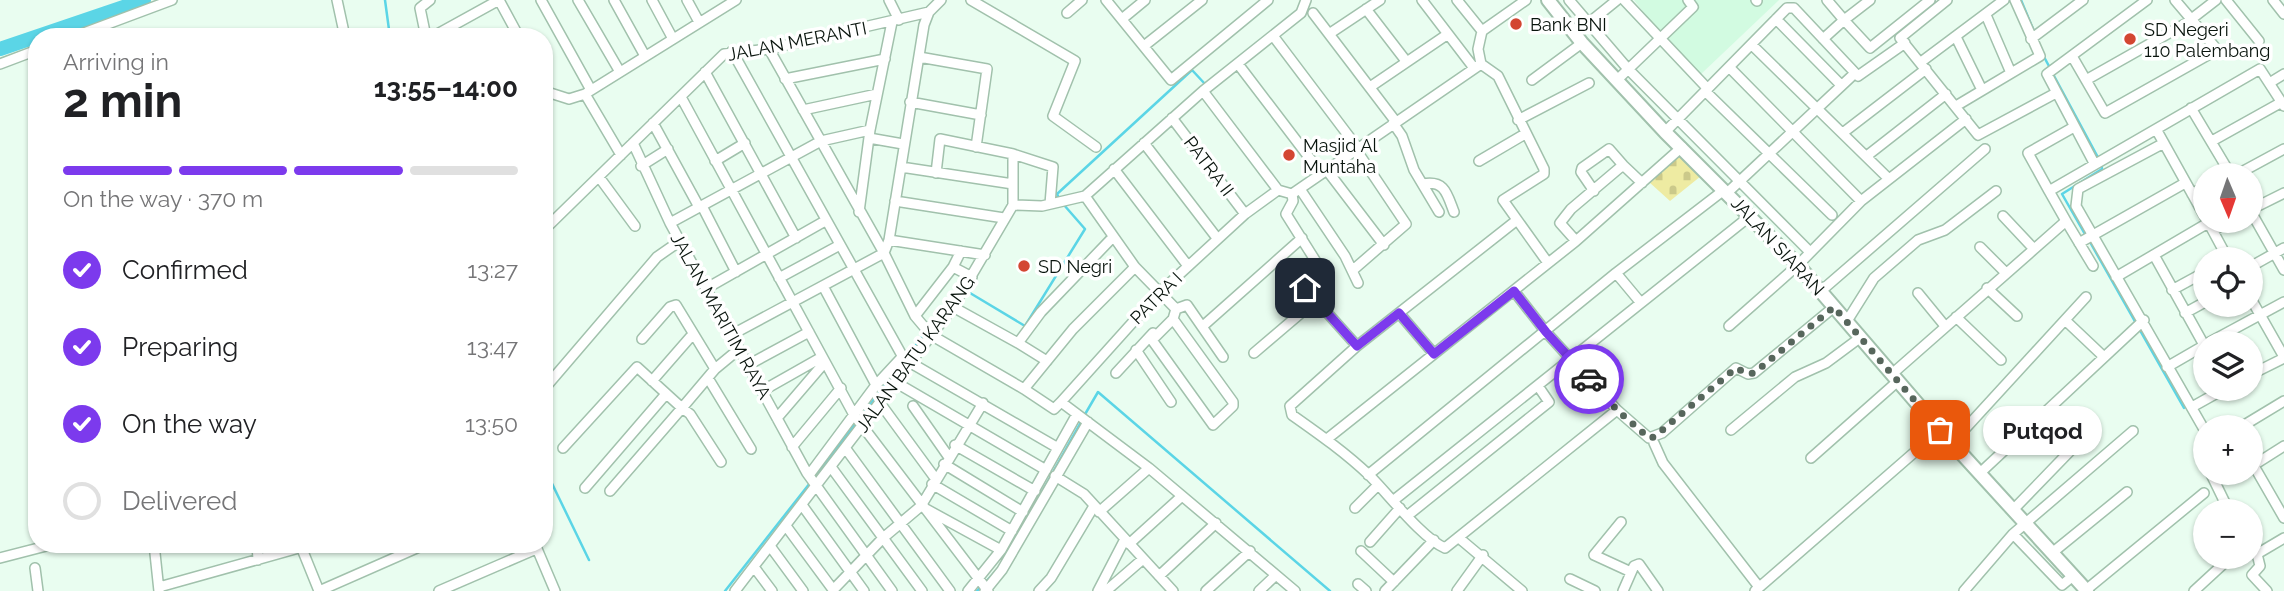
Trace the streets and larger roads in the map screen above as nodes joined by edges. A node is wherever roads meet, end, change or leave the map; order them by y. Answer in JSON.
{"nodes":[{"id":1,"x":173,"y":0,"type":"edge"},
{"id":2,"x":337,"y":0,"type":"edge"},
{"id":3,"x":430,"y":0,"type":"edge"},
{"id":4,"x":499,"y":0,"type":"edge"},
{"id":5,"x":541,"y":0,"type":"edge"},
{"id":6,"x":578,"y":0,"type":"edge"},
{"id":7,"x":614,"y":0,"type":"edge"},
{"id":8,"x":652,"y":0,"type":"edge"},
{"id":9,"x":687,"y":0,"type":"edge"},
{"id":10,"x":736,"y":0,"type":"edge"},
{"id":11,"x":889,"y":0,"type":"edge"},
{"id":12,"x":940,"y":0,"type":"edge"},
{"id":13,"x":971,"y":0,"type":"edge"},
{"id":14,"x":1082,"y":0,"type":"edge"},
{"id":15,"x":1106,"y":0,"type":"edge"},
{"id":16,"x":1145,"y":0,"type":"edge"},
{"id":17,"x":1202,"y":0,"type":"edge"},
{"id":18,"x":1306,"y":0,"type":"edge"},
{"id":19,"x":1380,"y":0,"type":"edge"},
{"id":20,"x":1422,"y":0,"type":"edge"},
{"id":21,"x":1457,"y":0,"type":"edge"},
{"id":22,"x":1548,"y":0,"type":"edge"},
{"id":23,"x":1569,"y":0,"type":"edge"},
{"id":24,"x":1617,"y":0,"type":"edge"},
{"id":25,"x":1623,"y":0,"type":"edge"},
{"id":26,"x":1827,"y":0,"type":"edge"},
{"id":27,"x":1870,"y":0,"type":"edge"},
{"id":28,"x":1930,"y":0,"type":"edge"},
{"id":29,"x":1947,"y":0,"type":"edge"},
{"id":30,"x":2004,"y":0,"type":"edge"},
{"id":31,"x":2015,"y":0,"type":"edge"},
{"id":32,"x":2083,"y":0,"type":"edge"},
{"id":33,"x":2147,"y":0,"type":"edge"},
{"id":34,"x":2175,"y":0,"type":"edge"},
{"id":35,"x":2216,"y":0,"type":"edge"},
{"id":36,"x":2226,"y":0,"type":"edge"},
{"id":37,"x":2273,"y":0,"type":"edge"},
{"id":38,"x":1524,"y":1,"type":"edge"},
{"id":39,"x":1263,"y":2,"type":"edge"},
{"id":40,"x":1694,"y":2,"type":"edge"},
{"id":41,"x":724,"y":3,"type":"edge"},
{"id":42,"x":1366,"y":9,"type":"junction"},
{"id":43,"x":929,"y":12,"type":"junction"},
{"id":44,"x":1067,"y":13,"type":"dead end"},
{"id":45,"x":1313,"y":13,"type":"dead end"},
{"id":46,"x":2284,"y":14,"type":"edge"},
{"id":47,"x":1986,"y":15,"type":"junction"},
{"id":48,"x":1122,"y":19,"type":"junction"},
{"id":49,"x":1776,"y":19,"type":"junction"},
{"id":50,"x":2191,"y":19,"type":"junction"},
{"id":51,"x":1844,"y":20,"type":"junction"},
{"id":52,"x":895,"y":21,"type":"junction"},
{"id":53,"x":699,"y":22,"type":"junction"},
{"id":54,"x":1588,"y":24,"type":"junction"},
{"id":55,"x":97,"y":28,"type":"edge"},
{"id":56,"x":344,"y":28,"type":"edge"},
{"id":57,"x":424,"y":28,"type":"edge"},
{"id":58,"x":448,"y":28,"type":"edge"},
{"id":59,"x":514,"y":28,"type":"edge"},
{"id":60,"x":1482,"y":31,"type":"junction"},
{"id":61,"x":1329,"y":34,"type":"junction"},
{"id":62,"x":1448,"y":34,"type":"junction"},
{"id":63,"x":1274,"y":37,"type":"junction"},
{"id":64,"x":1956,"y":37,"type":"junction"},
{"id":65,"x":2035,"y":37,"type":"junction"},
{"id":66,"x":1579,"y":38,"type":"junction"},
{"id":67,"x":673,"y":39,"type":"junction"},
{"id":68,"x":1823,"y":39,"type":"junction"},
{"id":69,"x":1658,"y":40,"type":"junction"},
{"id":70,"x":2259,"y":41,"type":"dead end"},
{"id":71,"x":1905,"y":43,"type":"junction"},
{"id":72,"x":1752,"y":45,"type":"junction"},
{"id":73,"x":1144,"y":46,"type":"junction"},
{"id":74,"x":1870,"y":47,"type":"junction"},
{"id":75,"x":769,"y":50,"type":"junction"},
{"id":76,"x":732,"y":51,"type":"junction"},
{"id":77,"x":28,"y":53,"type":"edge"},
{"id":78,"x":2072,"y":55,"type":"junction"},
{"id":79,"x":645,"y":56,"type":"junction"},
{"id":80,"x":919,"y":57,"type":"junction"},
{"id":81,"x":885,"y":59,"type":"junction"},
{"id":82,"x":1882,"y":59,"type":"junction"},
{"id":83,"x":1406,"y":61,"type":"junction"},
{"id":84,"x":0,"y":64,"type":"edge"},
{"id":85,"x":1238,"y":64,"type":"junction"},
{"id":86,"x":1478,"y":66,"type":"junction"},
{"id":87,"x":1923,"y":66,"type":"junction"},
{"id":88,"x":1730,"y":68,"type":"junction"},
{"id":89,"x":1628,"y":69,"type":"junction"},
{"id":90,"x":620,"y":72,"type":"junction"},
{"id":91,"x":705,"y":72,"type":"junction"},
{"id":92,"x":2011,"y":73,"type":"junction"},
{"id":93,"x":1854,"y":74,"type":"junction"},
{"id":94,"x":2284,"y":74,"type":"edge"},
{"id":95,"x":785,"y":79,"type":"junction"},
{"id":96,"x":1531,"y":80,"type":"dead end"},
{"id":97,"x":1617,"y":80,"type":"junction"},
{"id":98,"x":2087,"y":80,"type":"junction"},
{"id":99,"x":2270,"y":82,"type":"junction"},
{"id":100,"x":1589,"y":83,"type":"dead end"},
{"id":101,"x":1840,"y":84,"type":"junction"},
{"id":102,"x":1370,"y":87,"type":"junction"},
{"id":103,"x":1706,"y":90,"type":"junction"},
{"id":104,"x":1982,"y":90,"type":"junction"},
{"id":105,"x":553,"y":91,"type":"edge"},
{"id":106,"x":1203,"y":91,"type":"junction"},
{"id":107,"x":588,"y":92,"type":"junction"},
{"id":108,"x":2056,"y":93,"type":"junction"},
{"id":109,"x":877,"y":94,"type":"junction"},
{"id":110,"x":1946,"y":94,"type":"junction"},
{"id":111,"x":681,"y":97,"type":"junction"},
{"id":112,"x":910,"y":102,"type":"junction"},
{"id":113,"x":2283,"y":104,"type":"edge"},
{"id":114,"x":1956,"y":106,"type":"junction"},
{"id":115,"x":1816,"y":107,"type":"junction"},
{"id":116,"x":2191,"y":108,"type":"junction"},
{"id":117,"x":803,"y":110,"type":"junction"},
{"id":118,"x":981,"y":115,"type":"junction"},
{"id":119,"x":1172,"y":118,"type":"junction"},
{"id":120,"x":1678,"y":119,"type":"junction"},
{"id":121,"x":1966,"y":119,"type":"junction"},
{"id":122,"x":1518,"y":120,"type":"junction"},
{"id":123,"x":1394,"y":122,"type":"junction"},
{"id":124,"x":653,"y":123,"type":"junction"},
{"id":125,"x":2074,"y":127,"type":"junction"},
{"id":126,"x":2156,"y":129,"type":"junction"},
{"id":127,"x":1792,"y":130,"type":"junction"},
{"id":128,"x":1844,"y":131,"type":"junction"},
{"id":129,"x":1665,"y":132,"type":"junction"},
{"id":130,"x":869,"y":134,"type":"junction"},
{"id":131,"x":1525,"y":134,"type":"junction"},
{"id":132,"x":821,"y":141,"type":"junction"},
{"id":133,"x":2213,"y":142,"type":"junction"},
{"id":134,"x":632,"y":143,"type":"junction"},
{"id":135,"x":745,"y":143,"type":"junction"},
{"id":136,"x":1144,"y":143,"type":"junction"},
{"id":137,"x":2164,"y":143,"type":"junction"},
{"id":138,"x":903,"y":144,"type":"junction"},
{"id":139,"x":976,"y":147,"type":"junction"},
{"id":140,"x":1682,"y":147,"type":"junction"},
{"id":141,"x":1096,"y":148,"type":"dead end"},
{"id":142,"x":1356,"y":148,"type":"junction"},
{"id":143,"x":668,"y":149,"type":"junction"},
{"id":144,"x":1985,"y":149,"type":"dead end"},
{"id":145,"x":2284,"y":149,"type":"edge"},
{"id":146,"x":1013,"y":154,"type":"junction"},
{"id":147,"x":1767,"y":154,"type":"junction"},
{"id":148,"x":621,"y":155,"type":"junction"},
{"id":149,"x":1868,"y":155,"type":"junction"},
{"id":150,"x":790,"y":156,"type":"junction"},
{"id":151,"x":715,"y":160,"type":"junction"},
{"id":152,"x":1479,"y":161,"type":"dead end"},
{"id":153,"x":2097,"y":161,"type":"junction"},
{"id":154,"x":2224,"y":163,"type":"edge"},
{"id":155,"x":2254,"y":163,"type":"edge"},
{"id":156,"x":1623,"y":164,"type":"junction"},
{"id":157,"x":641,"y":166,"type":"junction"},
{"id":158,"x":901,"y":167,"type":"junction"},
{"id":159,"x":1114,"y":169,"type":"junction"},
{"id":160,"x":1324,"y":171,"type":"junction"},
{"id":161,"x":762,"y":172,"type":"junction"},
{"id":162,"x":936,"y":173,"type":"junction"},
{"id":163,"x":599,"y":177,"type":"junction"},
{"id":164,"x":1889,"y":179,"type":"junction"},
{"id":165,"x":1738,"y":182,"type":"junction"},
{"id":166,"x":1642,"y":183,"type":"junction"},
{"id":167,"x":2185,"y":183,"type":"junction"},
{"id":168,"x":1013,"y":184,"type":"junction"},
{"id":169,"x":1423,"y":184,"type":"junction"},
{"id":170,"x":730,"y":190,"type":"junction"},
{"id":171,"x":1278,"y":190,"type":"junction"},
{"id":172,"x":1296,"y":191,"type":"junction"},
{"id":173,"x":1594,"y":191,"type":"junction"},
{"id":174,"x":1996,"y":191,"type":"dead end"},
{"id":175,"x":2049,"y":191,"type":"junction"},
{"id":176,"x":1726,"y":192,"type":"junction"},
{"id":177,"x":2284,"y":193,"type":"edge"},
{"id":178,"x":2192,"y":194,"type":"edge"},
{"id":179,"x":1086,"y":195,"type":"junction"},
{"id":180,"x":895,"y":201,"type":"junction"},
{"id":181,"x":1861,"y":201,"type":"junction"},
{"id":182,"x":1052,"y":203,"type":"junction"},
{"id":183,"x":2263,"y":204,"type":"edge"},
{"id":184,"x":1013,"y":205,"type":"junction"},
{"id":185,"x":701,"y":206,"type":"junction"},
{"id":186,"x":859,"y":212,"type":"junction"},
{"id":187,"x":1439,"y":212,"type":"dead end"},
{"id":188,"x":1454,"y":212,"type":"dead end"},
{"id":189,"x":1245,"y":214,"type":"junction"},
{"id":190,"x":1832,"y":215,"type":"dead end"},
{"id":191,"x":1750,"y":216,"type":"junction"},
{"id":192,"x":2003,"y":216,"type":"dead end"},
{"id":193,"x":1004,"y":218,"type":"junction"},
{"id":194,"x":1517,"y":220,"type":"junction"},
{"id":195,"x":553,"y":221,"type":"edge"},
{"id":196,"x":825,"y":221,"type":"junction"},
{"id":197,"x":2066,"y":221,"type":"junction"},
{"id":198,"x":670,"y":223,"type":"junction"},
{"id":199,"x":635,"y":226,"type":"dead end"},
{"id":200,"x":2263,"y":228,"type":"edge"},
{"id":201,"x":2193,"y":232,"type":"edge"},
{"id":202,"x":1114,"y":237,"type":"junction"},
{"id":203,"x":796,"y":238,"type":"junction"},
{"id":204,"x":1217,"y":238,"type":"junction"},
{"id":205,"x":1302,"y":238,"type":"junction"},
{"id":206,"x":2086,"y":239,"type":"junction"},
{"id":207,"x":889,"y":240,"type":"junction"},
{"id":208,"x":680,"y":241,"type":"junction"},
{"id":209,"x":1576,"y":241,"type":"junction"},
{"id":210,"x":1384,"y":245,"type":"junction"},
{"id":211,"x":838,"y":246,"type":"junction"},
{"id":212,"x":1980,"y":247,"type":"dead end"},
{"id":213,"x":2034,"y":248,"type":"junction"},
{"id":214,"x":2279,"y":250,"type":"edge"},
{"id":215,"x":961,"y":251,"type":"junction"},
{"id":216,"x":1810,"y":252,"type":"junction"},
{"id":217,"x":884,"y":253,"type":"junction"},
{"id":218,"x":766,"y":255,"type":"junction"},
{"id":219,"x":985,"y":255,"type":"junction"},
{"id":220,"x":2154,"y":255,"type":"junction"},
{"id":221,"x":2263,"y":259,"type":"edge"},
{"id":222,"x":1548,"y":263,"type":"junction"},
{"id":223,"x":1798,"y":265,"type":"junction"},
{"id":224,"x":1188,"y":266,"type":"junction"},
{"id":225,"x":2093,"y":266,"type":"dead end"},
{"id":226,"x":953,"y":267,"type":"junction"},
{"id":227,"x":1135,"y":267,"type":"junction"},
{"id":228,"x":1353,"y":270,"type":"junction"},
{"id":229,"x":2284,"y":270,"type":"edge"},
{"id":230,"x":852,"y":271,"type":"junction"},
{"id":231,"x":736,"y":272,"type":"junction"},
{"id":232,"x":2004,"y":272,"type":"junction"},
{"id":233,"x":1616,"y":273,"type":"junction"},
{"id":234,"x":972,"y":277,"type":"junction"},
{"id":235,"x":2116,"y":277,"type":"junction"},
{"id":236,"x":779,"y":278,"type":"junction"},
{"id":237,"x":2193,"y":279,"type":"edge"},
{"id":238,"x":1358,"y":283,"type":"dead end"},
{"id":239,"x":823,"y":286,"type":"junction"},
{"id":240,"x":707,"y":288,"type":"junction"},
{"id":241,"x":1987,"y":288,"type":"junction"},
{"id":242,"x":2172,"y":290,"type":"junction"},
{"id":243,"x":1514,"y":291,"type":"junction"},
{"id":244,"x":1821,"y":291,"type":"junction"},
{"id":245,"x":1159,"y":293,"type":"junction"},
{"id":246,"x":1918,"y":293,"type":"dead end"},
{"id":247,"x":2086,"y":297,"type":"dead end"},
{"id":248,"x":1315,"y":300,"type":"junction"},
{"id":249,"x":793,"y":302,"type":"junction"},
{"id":250,"x":2284,"y":302,"type":"edge"},
{"id":251,"x":1641,"y":303,"type":"junction"},
{"id":252,"x":953,"y":307,"type":"junction"},
{"id":253,"x":1834,"y":307,"type":"junction"},
{"id":254,"x":2193,"y":309,"type":"edge"},
{"id":255,"x":1399,"y":313,"type":"junction"},
{"id":256,"x":2185,"y":313,"type":"junction"},
{"id":257,"x":1174,"y":314,"type":"junction"},
{"id":258,"x":2263,"y":315,"type":"edge"},
{"id":259,"x":915,"y":316,"type":"junction"},
{"id":260,"x":2017,"y":316,"type":"dead end"},
{"id":261,"x":1956,"y":317,"type":"junction"},
{"id":262,"x":2259,"y":317,"type":"edge"},
{"id":263,"x":2262,"y":317,"type":"edge"},
{"id":264,"x":2065,"y":320,"type":"junction"},
{"id":265,"x":1847,"y":321,"type":"junction"},
{"id":266,"x":2139,"y":324,"type":"junction"},
{"id":267,"x":1203,"y":326,"type":"junction"},
{"id":268,"x":1729,"y":326,"type":"dead end"},
{"id":269,"x":1945,"y":326,"type":"junction"},
{"id":270,"x":2197,"y":331,"type":"edge"},
{"id":271,"x":2232,"y":331,"type":"edge"},
{"id":272,"x":809,"y":332,"type":"junction"},
{"id":273,"x":1546,"y":332,"type":"junction"},
{"id":274,"x":929,"y":333,"type":"junction"},
{"id":275,"x":693,"y":334,"type":"junction"},
{"id":276,"x":733,"y":334,"type":"junction"},
{"id":277,"x":1861,"y":337,"type":"junction"},
{"id":278,"x":642,"y":339,"type":"dead end"},
{"id":279,"x":1018,"y":343,"type":"junction"},
{"id":280,"x":1357,"y":346,"type":"junction"},
{"id":281,"x":738,"y":350,"type":"junction"},
{"id":282,"x":1136,"y":350,"type":"junction"},
{"id":283,"x":2193,"y":352,"type":"edge"},
{"id":284,"x":1254,"y":353,"type":"dead end"},
{"id":285,"x":1434,"y":354,"type":"junction"},
{"id":286,"x":2103,"y":356,"type":"junction"},
{"id":287,"x":1223,"y":357,"type":"dead end"},
{"id":288,"x":2284,"y":357,"type":"edge"},
{"id":289,"x":823,"y":359,"type":"junction"},
{"id":290,"x":1572,"y":359,"type":"junction"},
{"id":291,"x":905,"y":360,"type":"junction"},
{"id":292,"x":2001,"y":360,"type":"dead end"},
{"id":293,"x":1047,"y":361,"type":"junction"},
{"id":294,"x":748,"y":365,"type":"junction"},
{"id":295,"x":2168,"y":367,"type":"junction"},
{"id":296,"x":2263,"y":368,"type":"edge"},
{"id":297,"x":715,"y":369,"type":"junction"},
{"id":298,"x":1116,"y":373,"type":"dead end"},
{"id":299,"x":1895,"y":377,"type":"junction"},
{"id":300,"x":553,"y":378,"type":"edge"},
{"id":301,"x":708,"y":378,"type":"junction"},
{"id":302,"x":652,"y":381,"type":"junction"},
{"id":303,"x":895,"y":382,"type":"junction"},
{"id":304,"x":876,"y":384,"type":"junction"},
{"id":305,"x":1538,"y":386,"type":"junction"},
{"id":306,"x":841,"y":388,"type":"junction"},
{"id":307,"x":1024,"y":389,"type":"junction"},
{"id":308,"x":762,"y":391,"type":"junction"},
{"id":309,"x":666,"y":394,"type":"junction"},
{"id":310,"x":2203,"y":401,"type":"edge"},
{"id":311,"x":2284,"y":401,"type":"edge"},
{"id":312,"x":1061,"y":402,"type":"junction"},
{"id":313,"x":1171,"y":402,"type":"dead end"},
{"id":314,"x":880,"y":403,"type":"junction"},
{"id":315,"x":983,"y":403,"type":"junction"},
{"id":316,"x":914,"y":405,"type":"dead end"},
{"id":317,"x":2192,"y":407,"type":"junction"},
{"id":318,"x":682,"y":408,"type":"junction"},
{"id":319,"x":1617,"y":410,"type":"junction"},
{"id":320,"x":2196,"y":415,"type":"edge"},
{"id":321,"x":2261,"y":415,"type":"edge"},
{"id":322,"x":777,"y":418,"type":"junction"},
{"id":323,"x":1082,"y":418,"type":"junction"},
{"id":324,"x":859,"y":420,"type":"junction"},
{"id":325,"x":968,"y":425,"type":"junction"},
{"id":326,"x":1731,"y":430,"type":"dead end"},
{"id":327,"x":1940,"y":430,"type":"junction"},
{"id":328,"x":2133,"y":431,"type":"dead end"},
{"id":329,"x":1327,"y":439,"type":"junction"},
{"id":330,"x":1953,"y":442,"type":"junction"},
{"id":331,"x":1654,"y":443,"type":"dead end"},
{"id":332,"x":955,"y":445,"type":"junction"},
{"id":333,"x":2284,"y":446,"type":"edge"},
{"id":334,"x":792,"y":447,"type":"junction"},
{"id":335,"x":563,"y":448,"type":"dead end"},
{"id":336,"x":1058,"y":448,"type":"junction"},
{"id":337,"x":751,"y":449,"type":"dead end"},
{"id":338,"x":846,"y":449,"type":"junction"},
{"id":339,"x":2070,"y":451,"type":"dead end"},
{"id":340,"x":2263,"y":456,"type":"edge"},
{"id":341,"x":1811,"y":458,"type":"dead end"},
{"id":342,"x":946,"y":460,"type":"junction"},
{"id":343,"x":721,"y":462,"type":"dead end"},
{"id":344,"x":831,"y":467,"type":"junction"},
{"id":345,"x":1149,"y":468,"type":"junction"},
{"id":346,"x":1046,"y":470,"type":"junction"},
{"id":347,"x":1980,"y":473,"type":"junction"},
{"id":348,"x":1368,"y":475,"type":"junction"},
{"id":349,"x":1055,"y":476,"type":"junction"},
{"id":350,"x":813,"y":479,"type":"junction"},
{"id":351,"x":934,"y":481,"type":"junction"},
{"id":352,"x":2263,"y":482,"type":"edge"},
{"id":353,"x":1378,"y":485,"type":"junction"},
{"id":354,"x":584,"y":488,"type":"dead end"},
{"id":355,"x":610,"y":491,"type":"dead end"},
{"id":356,"x":1035,"y":491,"type":"junction"},
{"id":357,"x":2127,"y":492,"type":"dead end"},
{"id":358,"x":2204,"y":493,"type":"dead end"},
{"id":359,"x":1182,"y":496,"type":"junction"},
{"id":360,"x":802,"y":505,"type":"junction"},
{"id":361,"x":922,"y":507,"type":"junction"},
{"id":362,"x":1356,"y":508,"type":"dead end"},
{"id":363,"x":1400,"y":508,"type":"junction"},
{"id":364,"x":1097,"y":509,"type":"junction"},
{"id":365,"x":2013,"y":510,"type":"junction"},
{"id":366,"x":1023,"y":512,"type":"junction"},
{"id":367,"x":2284,"y":519,"type":"edge"},
{"id":368,"x":901,"y":522,"type":"junction"},
{"id":369,"x":1621,"y":522,"type":"dead end"},
{"id":370,"x":1216,"y":523,"type":"junction"},
{"id":371,"x":2025,"y":524,"type":"junction"},
{"id":372,"x":786,"y":526,"type":"junction"},
{"id":373,"x":1012,"y":531,"type":"junction"},
{"id":374,"x":2013,"y":534,"type":"junction"},
{"id":375,"x":883,"y":538,"type":"junction"},
{"id":376,"x":1459,"y":538,"type":"junction"},
{"id":377,"x":2284,"y":538,"type":"edge"},
{"id":378,"x":1434,"y":540,"type":"junction"},
{"id":379,"x":1127,"y":542,"type":"junction"},
{"id":380,"x":1370,"y":542,"type":"dead end"},
{"id":381,"x":770,"y":546,"type":"junction"},
{"id":382,"x":2263,"y":546,"type":"edge"},
{"id":383,"x":1002,"y":550,"type":"junction"},
{"id":384,"x":28,"y":551,"type":"edge"},
{"id":385,"x":1250,"y":551,"type":"junction"},
{"id":386,"x":1361,"y":551,"type":"dead end"},
{"id":387,"x":155,"y":553,"type":"edge"},
{"id":388,"x":258,"y":553,"type":"edge"},
{"id":389,"x":280,"y":553,"type":"edge"},
{"id":390,"x":303,"y":553,"type":"edge"},
{"id":391,"x":406,"y":553,"type":"edge"},
{"id":392,"x":520,"y":553,"type":"edge"},
{"id":393,"x":538,"y":553,"type":"edge"},
{"id":394,"x":2052,"y":553,"type":"junction"},
{"id":395,"x":1483,"y":555,"type":"junction"},
{"id":396,"x":866,"y":556,"type":"junction"},
{"id":397,"x":0,"y":558,"type":"edge"},
{"id":398,"x":258,"y":559,"type":"junction"},
{"id":399,"x":1143,"y":559,"type":"junction"},
{"id":400,"x":754,"y":567,"type":"junction"},
{"id":401,"x":35,"y":568,"type":"dead end"},
{"id":402,"x":2218,"y":569,"type":"edge"},
{"id":403,"x":2257,"y":569,"type":"edge"},
{"id":404,"x":851,"y":572,"type":"junction"},
{"id":405,"x":1631,"y":572,"type":"junction"},
{"id":406,"x":1276,"y":575,"type":"junction"},
{"id":407,"x":1159,"y":576,"type":"junction"},
{"id":408,"x":2073,"y":576,"type":"junction"},
{"id":409,"x":1570,"y":579,"type":"dead end"},
{"id":410,"x":1394,"y":582,"type":"junction"},
{"id":411,"x":1358,"y":584,"type":"dead end"},
{"id":412,"x":984,"y":587,"type":"edge"},
{"id":413,"x":2065,"y":588,"type":"edge"},
{"id":414,"x":159,"y":589,"type":"edge"},
{"id":415,"x":1757,"y":589,"type":"edge"},
{"id":416,"x":1109,"y":590,"type":"edge"},
{"id":417,"x":2264,"y":590,"type":"edge"},
{"id":418,"x":38,"y":591,"type":"edge"},
{"id":419,"x":319,"y":591,"type":"edge"},
{"id":420,"x":439,"y":591,"type":"edge"},
{"id":421,"x":555,"y":591,"type":"edge"},
{"id":422,"x":735,"y":591,"type":"edge"},
{"id":423,"x":772,"y":591,"type":"edge"},
{"id":424,"x":803,"y":591,"type":"edge"},
{"id":425,"x":833,"y":591,"type":"edge"},
{"id":426,"x":864,"y":591,"type":"edge"},
{"id":427,"x":892,"y":591,"type":"edge"},
{"id":428,"x":922,"y":591,"type":"edge"},
{"id":429,"x":950,"y":591,"type":"edge"},
{"id":430,"x":968,"y":591,"type":"edge"},
{"id":431,"x":1039,"y":591,"type":"edge"},
{"id":432,"x":1098,"y":591,"type":"edge"},
{"id":433,"x":1173,"y":591,"type":"edge"},
{"id":434,"x":1206,"y":591,"type":"edge"},
{"id":435,"x":1259,"y":591,"type":"edge"},
{"id":436,"x":1294,"y":591,"type":"edge"},
{"id":437,"x":1366,"y":591,"type":"edge"},
{"id":438,"x":1385,"y":591,"type":"edge"},
{"id":439,"x":1457,"y":591,"type":"edge"},
{"id":440,"x":1522,"y":591,"type":"edge"},
{"id":441,"x":1595,"y":591,"type":"edge"},
{"id":442,"x":1623,"y":591,"type":"edge"},
{"id":443,"x":1658,"y":591,"type":"edge"},
{"id":444,"x":1964,"y":591,"type":"edge"},
{"id":445,"x":2086,"y":591,"type":"edge"},
{"id":446,"x":2194,"y":591,"type":"edge"}],
"edges":[{"from":1,"to":55,"type":"street"},
{"from":2,"to":56,"type":"street"},
{"from":3,"to":57,"type":"street"},
{"from":4,"to":58,"type":"street"},
{"from":4,"to":59,"type":"street"},
{"from":5,"to":107,"type":"street"},
{"from":6,"to":90,"type":"street"},
{"from":7,"to":79,"type":"street"},
{"from":8,"to":67,"type":"street"},
{"from":9,"to":53,"type":"street"},
{"from":10,"to":41,"type":"street"},
{"from":11,"to":52,"type":"street"},
{"from":12,"to":43,"type":"street"},
{"from":13,"to":141,"type":"street"},
{"from":14,"to":44,"type":"street"},
{"from":15,"to":48,"type":"street"},
{"from":16,"to":48,"type":"street"},
{"from":17,"to":73,"type":"street"},
{"from":18,"to":63,"type":"street"},
{"from":19,"to":42,"type":"street"},
{"from":20,"to":62,"type":"street"},
{"from":21,"to":60,"type":"street"},
{"from":22,"to":66,"type":"street","name":"JALAN SIARAN"},
{"from":23,"to":54,"type":"street"},
{"from":24,"to":54,"type":"street"},
{"from":25,"to":69,"type":"street"},
{"from":26,"to":51,"type":"street"},
{"from":27,"to":51,"type":"street"},
{"from":28,"to":74,"type":"street"},
{"from":29,"to":71,"type":"street"},
{"from":30,"to":47,"type":"street"},
{"from":31,"to":65,"type":"street"},
{"from":32,"to":65,"type":"street"},
{"from":33,"to":78,"type":"street"},
{"from":34,"to":50,"type":"street"},
{"from":35,"to":50,"type":"street"},
{"from":36,"to":70,"type":"street"},
{"from":37,"to":46,"type":"street"},
{"from":38,"to":60,"type":"street"},
{"from":39,"to":73,"type":"street"},
{"from":40,"to":69,"type":"street"},
{"from":41,"to":53,"type":"street"},
{"from":42,"to":61,"type":"street"},
{"from":42,"to":83,"type":"street"},
{"from":43,"to":52,"type":"street","name":"JALAN MERANTI"},
{"from":43,"to":80,"type":"street"},
{"from":45,"to":61,"type":"street"},
{"from":47,"to":64,"type":"street"},
{"from":47,"to":92,"type":"street"},
{"from":48,"to":73,"type":"street"},
{"from":49,"to":68,"type":"street"},
{"from":49,"to":72,"type":"street"},
{"from":49,"to":101,"type":"street"},
{"from":50,"to":98,"type":"street"},
{"from":50,"to":98,"type":"street"},
{"from":51,"to":68,"type":"street"},
{"from":51,"to":74,"type":"street"},
{"from":52,"to":75,"type":"street","name":"JALAN MERANTI"},
{"from":52,"to":81,"type":"street"},
{"from":53,"to":67,"type":"street"},
{"from":54,"to":66,"type":"street"},
{"from":54,"to":89,"type":"street"},
{"from":60,"to":86,"type":"street"},
{"from":61,"to":102,"type":"street"},
{"from":62,"to":83,"type":"street"},
{"from":62,"to":86,"type":"street"},
{"from":63,"to":85,"type":"street"},
{"from":63,"to":142,"type":"street"},
{"from":64,"to":87,"type":"street"},
{"from":64,"to":104,"type":"street"},
{"from":65,"to":92,"type":"street"},
{"from":66,"to":96,"type":"street"},
{"from":66,"to":97,"type":"street","name":"JALAN SIARAN"},
{"from":67,"to":79,"type":"street"},
{"from":68,"to":93,"type":"street"},
{"from":69,"to":89,"type":"street"},
{"from":69,"to":103,"type":"street"},
{"from":71,"to":82,"type":"street"},
{"from":71,"to":87,"type":"street"},
{"from":72,"to":88,"type":"street"},
{"from":72,"to":115,"type":"street"},
{"from":74,"to":82,"type":"street"},
{"from":75,"to":76,"type":"street","name":"JALAN MERANTI"},
{"from":75,"to":95,"type":"street"},
{"from":76,"to":91,"type":"street","name":"JALAN MERANTI"},
{"from":76,"to":150,"type":"street"},
{"from":77,"to":84,"type":"street"},
{"from":78,"to":98,"type":"street"},
{"from":78,"to":108,"type":"street"},
{"from":79,"to":90,"type":"street"},
{"from":80,"to":112,"type":"street"},
{"from":80,"to":118,"type":"street"},
{"from":81,"to":95,"type":"street"},
{"from":81,"to":109,"type":"street"},
{"from":82,"to":93,"type":"street"},
{"from":83,"to":102,"type":"street"},
{"from":85,"to":106,"type":"street"},
{"from":85,"to":160,"type":"street"},
{"from":86,"to":122,"type":"street"},
{"from":86,"to":123,"type":"street"},
{"from":87,"to":110,"type":"street"},
{"from":87,"to":128,"type":"street"},
{"from":88,"to":103,"type":"street"},
{"from":88,"to":127,"type":"street"},
{"from":89,"to":97,"type":"street"},
{"from":89,"to":120,"type":"street"},
{"from":90,"to":107,"type":"street"},
{"from":91,"to":111,"type":"street","name":"JALAN MERANTI"},
{"from":91,"to":135,"type":"street"},
{"from":92,"to":104,"type":"street"},
{"from":93,"to":101,"type":"street"},
{"from":94,"to":99,"type":"street"},
{"from":95,"to":117,"type":"street"},
{"from":97,"to":129,"type":"street","name":"JALAN SIARAN"},
{"from":99,"to":113,"type":"street"},
{"from":99,"to":116,"type":"street"},
{"from":100,"to":122,"type":"street"},
{"from":101,"to":115,"type":"street"},
{"from":102,"to":123,"type":"street"},
{"from":103,"to":120,"type":"street"},
{"from":103,"to":147,"type":"street"},
{"from":104,"to":114,"type":"street"},
{"from":105,"to":107,"type":"street"},
{"from":106,"to":119,"type":"street"},
{"from":106,"to":171,"type":"street"},
{"from":107,"to":148,"type":"street"},
{"from":108,"to":121,"type":"street"},
{"from":108,"to":125,"type":"street"},
{"from":109,"to":117,"type":"street"},
{"from":109,"to":130,"type":"street"},
{"from":110,"to":114,"type":"street"},
{"from":110,"to":149,"type":"street"},
{"from":111,"to":124,"type":"street","name":"JALAN MERANTI"},
{"from":111,"to":151,"type":"street"},
{"from":112,"to":118,"type":"street"},
{"from":112,"to":138,"type":"street"},
{"from":113,"to":133,"type":"street"},
{"from":114,"to":121,"type":"street"},
{"from":115,"to":127,"type":"street"},
{"from":115,"to":128,"type":"street"},
{"from":116,"to":126,"type":"street"},
{"from":116,"to":133,"type":"street"},
{"from":117,"to":132,"type":"street"},
{"from":118,"to":139,"type":"street"},
{"from":119,"to":136,"type":"street"},
{"from":119,"to":189,"type":"street","name":"PATRA II"},
{"from":120,"to":129,"type":"street"},
{"from":120,"to":165,"type":"street"},
{"from":121,"to":164,"type":"street"},
{"from":122,"to":131,"type":"street"},
{"from":123,"to":142,"type":"street"},
{"from":123,"to":169,"type":"street"},
{"from":124,"to":134,"type":"street","name":"JALAN MERANTI"},
{"from":124,"to":143,"type":"street"},
{"from":125,"to":153,"type":"street"},
{"from":125,"to":175,"type":"street"},
{"from":126,"to":137,"type":"street"},
{"from":126,"to":153,"type":"street"},
{"from":127,"to":147,"type":"street"},
{"from":127,"to":181,"type":"street"},
{"from":128,"to":149,"type":"street"},
{"from":129,"to":140,"type":"street","name":"JALAN SIARAN"},
{"from":130,"to":132,"type":"street"},
{"from":130,"to":138,"type":"street"},
{"from":130,"to":186,"type":"street"},
{"from":131,"to":152,"type":"street"},
{"from":131,"to":194,"type":"street"},
{"from":132,"to":150,"type":"street"},
{"from":132,"to":186,"type":"street"},
{"from":133,"to":154,"type":"street"},
{"from":134,"to":148,"type":"street","name":"JALAN MERANTI"},
{"from":134,"to":157,"type":"street","name":"JALAN MARITIM RAYA"},
{"from":135,"to":151,"type":"street"},
{"from":135,"to":161,"type":"street"},
{"from":136,"to":159,"type":"street"},
{"from":136,"to":204,"type":"street"},
{"from":137,"to":167,"type":"street"},
{"from":137,"to":206,"type":"street"},
{"from":138,"to":158,"type":"street"},
{"from":139,"to":146,"type":"street"},
{"from":139,"to":162,"type":"street"},
{"from":140,"to":166,"type":"street"},
{"from":140,"to":176,"type":"street","name":"JALAN SIARAN"},
{"from":142,"to":160,"type":"street"},
{"from":142,"to":210,"type":"street"},
{"from":143,"to":157,"type":"street"},
{"from":143,"to":185,"type":"street"},
{"from":144,"to":244,"type":"street"},
{"from":145,"to":155,"type":"street"},
{"from":146,"to":168,"type":"street"},
{"from":146,"to":182,"type":"street"},
{"from":147,"to":165,"type":"street"},
{"from":147,"to":190,"type":"street"},
{"from":148,"to":163,"type":"street","name":"JALAN MERANTI"},
{"from":149,"to":164,"type":"street"},
{"from":150,"to":161,"type":"street"},
{"from":150,"to":196,"type":"street"},
{"from":151,"to":170,"type":"street"},
{"from":153,"to":175,"type":"street"},
{"from":156,"to":166,"type":"street"},
{"from":156,"to":173,"type":"street"},
{"from":156,"to":173,"type":"street"},
{"from":157,"to":198,"type":"street","name":"JALAN MARITIM RAYA"},
{"from":158,"to":162,"type":"street"},
{"from":158,"to":180,"type":"street"},
{"from":159,"to":179,"type":"street"},
{"from":159,"to":224,"type":"street"},
{"from":160,"to":172,"type":"street"},
{"from":160,"to":210,"type":"street"},
{"from":161,"to":170,"type":"street"},
{"from":161,"to":203,"type":"street"},
{"from":162,"to":168,"type":"street"},
{"from":163,"to":195,"type":"street","name":"JALAN MERANTI"},
{"from":163,"to":199,"type":"street"},
{"from":164,"to":181,"type":"street"},
{"from":165,"to":176,"type":"street"},
{"from":165,"to":216,"type":"street"},
{"from":166,"to":209,"type":"street"},
{"from":167,"to":178,"type":"street"},
{"from":167,"to":206,"type":"street"},
{"from":168,"to":184,"type":"street"},
{"from":169,"to":187,"type":"street"},
{"from":169,"to":188,"type":"street"},
{"from":170,"to":185,"type":"street"},
{"from":170,"to":218,"type":"street"},
{"from":171,"to":172,"type":"street"},
{"from":171,"to":189,"type":"street","name":"PATRA I"},
{"from":172,"to":205,"type":"street"},
{"from":172,"to":228,"type":"street"},
{"from":173,"to":209,"type":"street"},
{"from":174,"to":265,"type":"street"},
{"from":175,"to":197,"type":"street"},
{"from":176,"to":191,"type":"street","name":"JALAN SIARAN"},
{"from":176,"to":233,"type":"street"},
{"from":177,"to":183,"type":"street"},
{"from":179,"to":182,"type":"street"},
{"from":179,"to":202,"type":"street"},
{"from":180,"to":193,"type":"street"},
{"from":180,"to":207,"type":"street"},
{"from":181,"to":216,"type":"street"},
{"from":182,"to":184,"type":"street"},
{"from":184,"to":193,"type":"street","name":"JALAN BATU KARANG"},
{"from":185,"to":198,"type":"street"},
{"from":185,"to":231,"type":"street"},
{"from":186,"to":217,"type":"street"},
{"from":189,"to":204,"type":"street","name":"PATRA I"},
{"from":191,"to":223,"type":"street","name":"JALAN SIARAN"},
{"from":191,"to":251,"type":"street"},
{"from":192,"to":213,"type":"street"},
{"from":193,"to":219,"type":"street","name":"JALAN BATU KARANG"},
{"from":194,"to":222,"type":"street"},
{"from":194,"to":255,"type":"street"},
{"from":196,"to":203,"type":"street"},
{"from":196,"to":211,"type":"street"},
{"from":197,"to":206,"type":"street"},
{"from":197,"to":213,"type":"street"},
{"from":198,"to":208,"type":"street","name":"JALAN MARITIM RAYA"},
{"from":200,"to":214,"type":"street"},
{"from":201,"to":220,"type":"street"},
{"from":202,"to":227,"type":"street"},
{"from":202,"to":279,"type":"street"},
{"from":203,"to":218,"type":"street"},
{"from":204,"to":224,"type":"street","name":"PATRA I"},
{"from":205,"to":248,"type":"street"},
{"from":205,"to":267,"type":"street"},
{"from":206,"to":225,"type":"street"},
{"from":206,"to":235,"type":"street"},
{"from":207,"to":215,"type":"street"},
{"from":207,"to":217,"type":"street"},
{"from":208,"to":240,"type":"street","name":"JALAN MARITIM RAYA"},
{"from":208,"to":300,"type":"street"},
{"from":209,"to":222,"type":"street"},
{"from":210,"to":228,"type":"street"},
{"from":211,"to":230,"type":"street"},
{"from":211,"to":236,"type":"street"},
{"from":212,"to":232,"type":"street"},
{"from":213,"to":232,"type":"street"},
{"from":214,"to":221,"type":"street"},
{"from":214,"to":229,"type":"street"},
{"from":215,"to":219,"type":"street"},
{"from":215,"to":226,"type":"street"},
{"from":216,"to":223,"type":"street"},
{"from":217,"to":230,"type":"street"},
{"from":217,"to":259,"type":"street"},
{"from":218,"to":231,"type":"street"},
{"from":218,"to":236,"type":"street"},
{"from":219,"to":234,"type":"street","name":"JALAN BATU KARANG"},
{"from":220,"to":235,"type":"street"},
{"from":220,"to":242,"type":"street"},
{"from":222,"to":243,"type":"street"},
{"from":223,"to":244,"type":"street","name":"JALAN SIARAN"},
{"from":223,"to":268,"type":"street"},
{"from":224,"to":245,"type":"street","name":"PATRA I"},
{"from":226,"to":234,"type":"street"},
{"from":226,"to":259,"type":"street"},
{"from":227,"to":245,"type":"street"},
{"from":227,"to":293,"type":"street"},
{"from":228,"to":238,"type":"street"},
{"from":230,"to":239,"type":"street"},
{"from":230,"to":291,"type":"street"},
{"from":231,"to":240,"type":"street"},
{"from":232,"to":241,"type":"street"},
{"from":233,"to":251,"type":"street"},
{"from":233,"to":273,"type":"street"},
{"from":234,"to":252,"type":"street","name":"JALAN BATU KARANG"},
{"from":235,"to":266,"type":"street"},
{"from":236,"to":249,"type":"street"},
{"from":237,"to":242,"type":"street"},
{"from":239,"to":249,"type":"street"},
{"from":239,"to":304,"type":"street"},
{"from":240,"to":276,"type":"street","name":"JALAN MARITIM RAYA"},
{"from":241,"to":260,"type":"street"},
{"from":241,"to":261,"type":"street"},
{"from":242,"to":256,"type":"street"},
{"from":243,"to":273,"type":"street"},
{"from":243,"to":285,"type":"street"},
{"from":244,"to":253,"type":"street","name":"JALAN SIARAN"},
{"from":245,"to":257,"type":"street"},
{"from":245,"to":312,"type":"street","name":"PATRA I"},
{"from":246,"to":269,"type":"street"},
{"from":247,"to":264,"type":"street"},
{"from":248,"to":280,"type":"street"},
{"from":248,"to":284,"type":"street"},
{"from":249,"to":272,"type":"street"},
{"from":249,"to":276,"type":"street"},
{"from":250,"to":258,"type":"street"},
{"from":251,"to":290,"type":"street"},
{"from":252,"to":274,"type":"street","name":"JALAN BATU KARANG"},
{"from":252,"to":279,"type":"street"},
{"from":253,"to":265,"type":"street","name":"JALAN SIARAN"},
{"from":253,"to":319,"type":"street"},
{"from":254,"to":256,"type":"street"},
{"from":255,"to":280,"type":"street"},
{"from":255,"to":285,"type":"street"},
{"from":256,"to":270,"type":"street"},
{"from":257,"to":257,"type":"street"},
{"from":257,"to":267,"type":"street"},
{"from":257,"to":282,"type":"street"},
{"from":259,"to":274,"type":"street"},
{"from":261,"to":269,"type":"street"},
{"from":261,"to":292,"type":"street"},
{"from":262,"to":271,"type":"street"},
{"from":263,"to":288,"type":"street"},
{"from":264,"to":286,"type":"street"},
{"from":264,"to":330,"type":"street"},
{"from":265,"to":277,"type":"street","name":"JALAN SIARAN"},
{"from":266,"to":286,"type":"street"},
{"from":266,"to":295,"type":"street"},
{"from":267,"to":287,"type":"street"},
{"from":269,"to":299,"type":"street"},
{"from":272,"to":289,"type":"street"},
{"from":272,"to":294,"type":"street"},
{"from":273,"to":290,"type":"street"},
{"from":273,"to":348,"type":"street"},
{"from":274,"to":291,"type":"street","name":"JALAN BATU KARANG"},
{"from":274,"to":307,"type":"street"},
{"from":275,"to":278,"type":"street"},
{"from":275,"to":297,"type":"street"},
{"from":275,"to":302,"type":"street"},
{"from":276,"to":281,"type":"street","name":"JALAN MARITIM RAYA"},
{"from":277,"to":299,"type":"street","name":"JALAN SIARAN"},
{"from":277,"to":326,"type":"street"},
{"from":279,"to":293,"type":"street"},
{"from":280,"to":329,"type":"street"},
{"from":281,"to":294,"type":"street","name":"JALAN MARITIM RAYA"},
{"from":281,"to":297,"type":"street"},
{"from":282,"to":298,"type":"street"},
{"from":282,"to":313,"type":"street"},
{"from":283,"to":295,"type":"street"},
{"from":285,"to":329,"type":"street"},
{"from":286,"to":347,"type":"street"},
{"from":288,"to":296,"type":"street"},
{"from":289,"to":306,"type":"street"},
{"from":289,"to":308,"type":"street"},
{"from":289,"to":322,"type":"street"},
{"from":290,"to":305,"type":"street"},
{"from":290,"to":319,"type":"street"},
{"from":291,"to":303,"type":"street","name":"JALAN BATU KARANG"},
{"from":291,"to":304,"type":"street"},
{"from":291,"to":315,"type":"street"},
{"from":293,"to":307,"type":"street"},
{"from":294,"to":308,"type":"street","name":"JALAN MARITIM RAYA"},
{"from":295,"to":317,"type":"street"},
{"from":297,"to":301,"type":"street"},
{"from":299,"to":327,"type":"street","name":"JALAN SIARAN"},
{"from":299,"to":341,"type":"street"},
{"from":301,"to":318,"type":"street"},
{"from":301,"to":337,"type":"street"},
{"from":302,"to":309,"type":"street"},
{"from":302,"to":335,"type":"street"},
{"from":303,"to":314,"type":"street","name":"JALAN BATU KARANG"},
{"from":303,"to":325,"type":"street"},
{"from":304,"to":324,"type":"street"},
{"from":305,"to":363,"type":"street"},
{"from":305,"to":363,"type":"street"},
{"from":306,"to":324,"type":"street"},
{"from":306,"to":334,"type":"street"},
{"from":307,"to":312,"type":"street"},
{"from":308,"to":322,"type":"street","name":"JALAN MARITIM RAYA"},
{"from":309,"to":318,"type":"street"},
{"from":309,"to":354,"type":"street"},
{"from":310,"to":317,"type":"street"},
{"from":311,"to":321,"type":"street"},
{"from":312,"to":323,"type":"street"},
{"from":314,"to":324,"type":"street","name":"JALAN BATU KARANG"},
{"from":314,"to":351,"type":"street"},
{"from":315,"to":325,"type":"street"},
{"from":315,"to":336,"type":"street"},
{"from":316,"to":342,"type":"street"},
{"from":317,"to":320,"type":"street"},
{"from":318,"to":343,"type":"street"},
{"from":318,"to":355,"type":"street"},
{"from":319,"to":376,"type":"street"},
{"from":322,"to":334,"type":"street","name":"JALAN MARITIM RAYA"},
{"from":323,"to":336,"type":"street"},
{"from":323,"to":345,"type":"street"},
{"from":323,"to":349,"type":"street"},
{"from":324,"to":338,"type":"street","name":"JALAN BATU KARANG"},
{"from":324,"to":350,"type":"street"},
{"from":324,"to":361,"type":"street"},
{"from":325,"to":332,"type":"street"},
{"from":325,"to":346,"type":"street"},
{"from":327,"to":330,"type":"street","name":"JALAN SIARAN"},
{"from":327,"to":415,"type":"street"},
{"from":328,"to":371,"type":"street"},
{"from":329,"to":348,"type":"street"},
{"from":330,"to":347,"type":"street","name":"JALAN SIARAN"},
{"from":331,"to":415,"type":"street"},
{"from":332,"to":342,"type":"street"},
{"from":332,"to":356,"type":"street"},
{"from":333,"to":340,"type":"street"},
{"from":334,"to":350,"type":"street","name":"JALAN MARITIM RAYA"},
{"from":336,"to":346,"type":"street"},
{"from":338,"to":344,"type":"street","name":"JALAN BATU KARANG"},
{"from":338,"to":368,"type":"street"},
{"from":339,"to":365,"type":"street"},
{"from":342,"to":351,"type":"street"},
{"from":342,"to":366,"type":"street"},
{"from":344,"to":350,"type":"street","name":"JALAN BATU KARANG"},
{"from":344,"to":375,"type":"street"},
{"from":345,"to":359,"type":"street"},
{"from":345,"to":364,"type":"street"},
{"from":346,"to":356,"type":"street"},
{"from":347,"to":365,"type":"street","name":"JALAN SIARAN"},
{"from":348,"to":353,"type":"street"},
{"from":349,"to":364,"type":"street"},
{"from":349,"to":412,"type":"street"},
{"from":350,"to":360,"type":"street","name":"JALAN BATU KARANG"},
{"from":350,"to":396,"type":"street","name":"JALAN MARITIM RAYA"},
{"from":351,"to":361,"type":"street"},
{"from":351,"to":373,"type":"street"},
{"from":352,"to":367,"type":"street"},
{"from":353,"to":362,"type":"street"},
{"from":353,"to":363,"type":"street"},
{"from":356,"to":366,"type":"street"},
{"from":357,"to":394,"type":"street"},
{"from":358,"to":445,"type":"street"},
{"from":359,"to":370,"type":"street"},
{"from":359,"to":379,"type":"street"},
{"from":360,"to":372,"type":"street","name":"JALAN BATU KARANG"},
{"from":360,"to":404,"type":"street"},
{"from":361,"to":368,"type":"street"},
{"from":361,"to":383,"type":"street"},
{"from":361,"to":412,"type":"street"},
{"from":363,"to":378,"type":"street"},
{"from":363,"to":380,"type":"street"},
{"from":364,"to":379,"type":"street"},
{"from":364,"to":431,"type":"street"},
{"from":365,"to":371,"type":"street","name":"JALAN SIARAN"},
{"from":366,"to":373,"type":"street"},
{"from":368,"to":375,"type":"street"},
{"from":368,"to":429,"type":"street"},
{"from":369,"to":405,"type":"street"},
{"from":370,"to":385,"type":"street"},
{"from":370,"to":407,"type":"street"},
{"from":371,"to":374,"type":"street"},
{"from":371,"to":394,"type":"street","name":"JALAN SIARAN"},
{"from":372,"to":381,"type":"street","name":"JALAN BATU KARANG"},
{"from":372,"to":425,"type":"street"},
{"from":373,"to":383,"type":"street"},
{"from":374,"to":413,"type":"street"},
{"from":374,"to":444,"type":"street"},
{"from":375,"to":396,"type":"street"},
{"from":375,"to":428,"type":"street"},
{"from":376,"to":378,"type":"street"},
{"from":376,"to":395,"type":"street"},
{"from":377,"to":382,"type":"street"},
{"from":378,"to":410,"type":"street"},
{"from":379,"to":399,"type":"street"},
{"from":379,"to":432,"type":"street"},
{"from":381,"to":400,"type":"street","name":"JALAN BATU KARANG"},
{"from":381,"to":424,"type":"street"},
{"from":383,"to":412,"type":"street"},
{"from":384,"to":397,"type":"street"},
{"from":385,"to":406,"type":"street"},
{"from":385,"to":434,"type":"street"},
{"from":386,"to":410,"type":"street"},
{"from":387,"to":414,"type":"street"},
{"from":388,"to":398,"type":"street"},
{"from":389,"to":398,"type":"street"},
{"from":390,"to":419,"type":"street"},
{"from":391,"to":419,"type":"street"},
{"from":392,"to":420,"type":"street"},
{"from":393,"to":421,"type":"street"},
{"from":394,"to":408,"type":"street","name":"JALAN SIARAN"},
{"from":395,"to":439,"type":"street"},
{"from":395,"to":440,"type":"street"},
{"from":396,"to":404,"type":"street"},
{"from":396,"to":427,"type":"street","name":"JALAN MARITIM RAYA"},
{"from":398,"to":414,"type":"street"},
{"from":399,"to":407,"type":"street"},
{"from":399,"to":416,"type":"street"},
{"from":400,"to":422,"type":"street","name":"JALAN BATU KARANG"},
{"from":400,"to":423,"type":"street"},
{"from":401,"to":418,"type":"street"},
{"from":402,"to":446,"type":"street"},
{"from":403,"to":417,"type":"street"},
{"from":404,"to":425,"type":"street"},
{"from":404,"to":426,"type":"street"},
{"from":405,"to":442,"type":"street"},
{"from":405,"to":443,"type":"street"},
{"from":406,"to":435,"type":"street"},
{"from":406,"to":436,"type":"street"},
{"from":407,"to":433,"type":"street"},
{"from":408,"to":413,"type":"street"},
{"from":408,"to":445,"type":"street","name":"JALAN SIARAN"},
{"from":409,"to":441,"type":"street"},
{"from":410,"to":438,"type":"street"},
{"from":411,"to":437,"type":"street"},
{"from":412,"to":430,"type":"street"}]}
